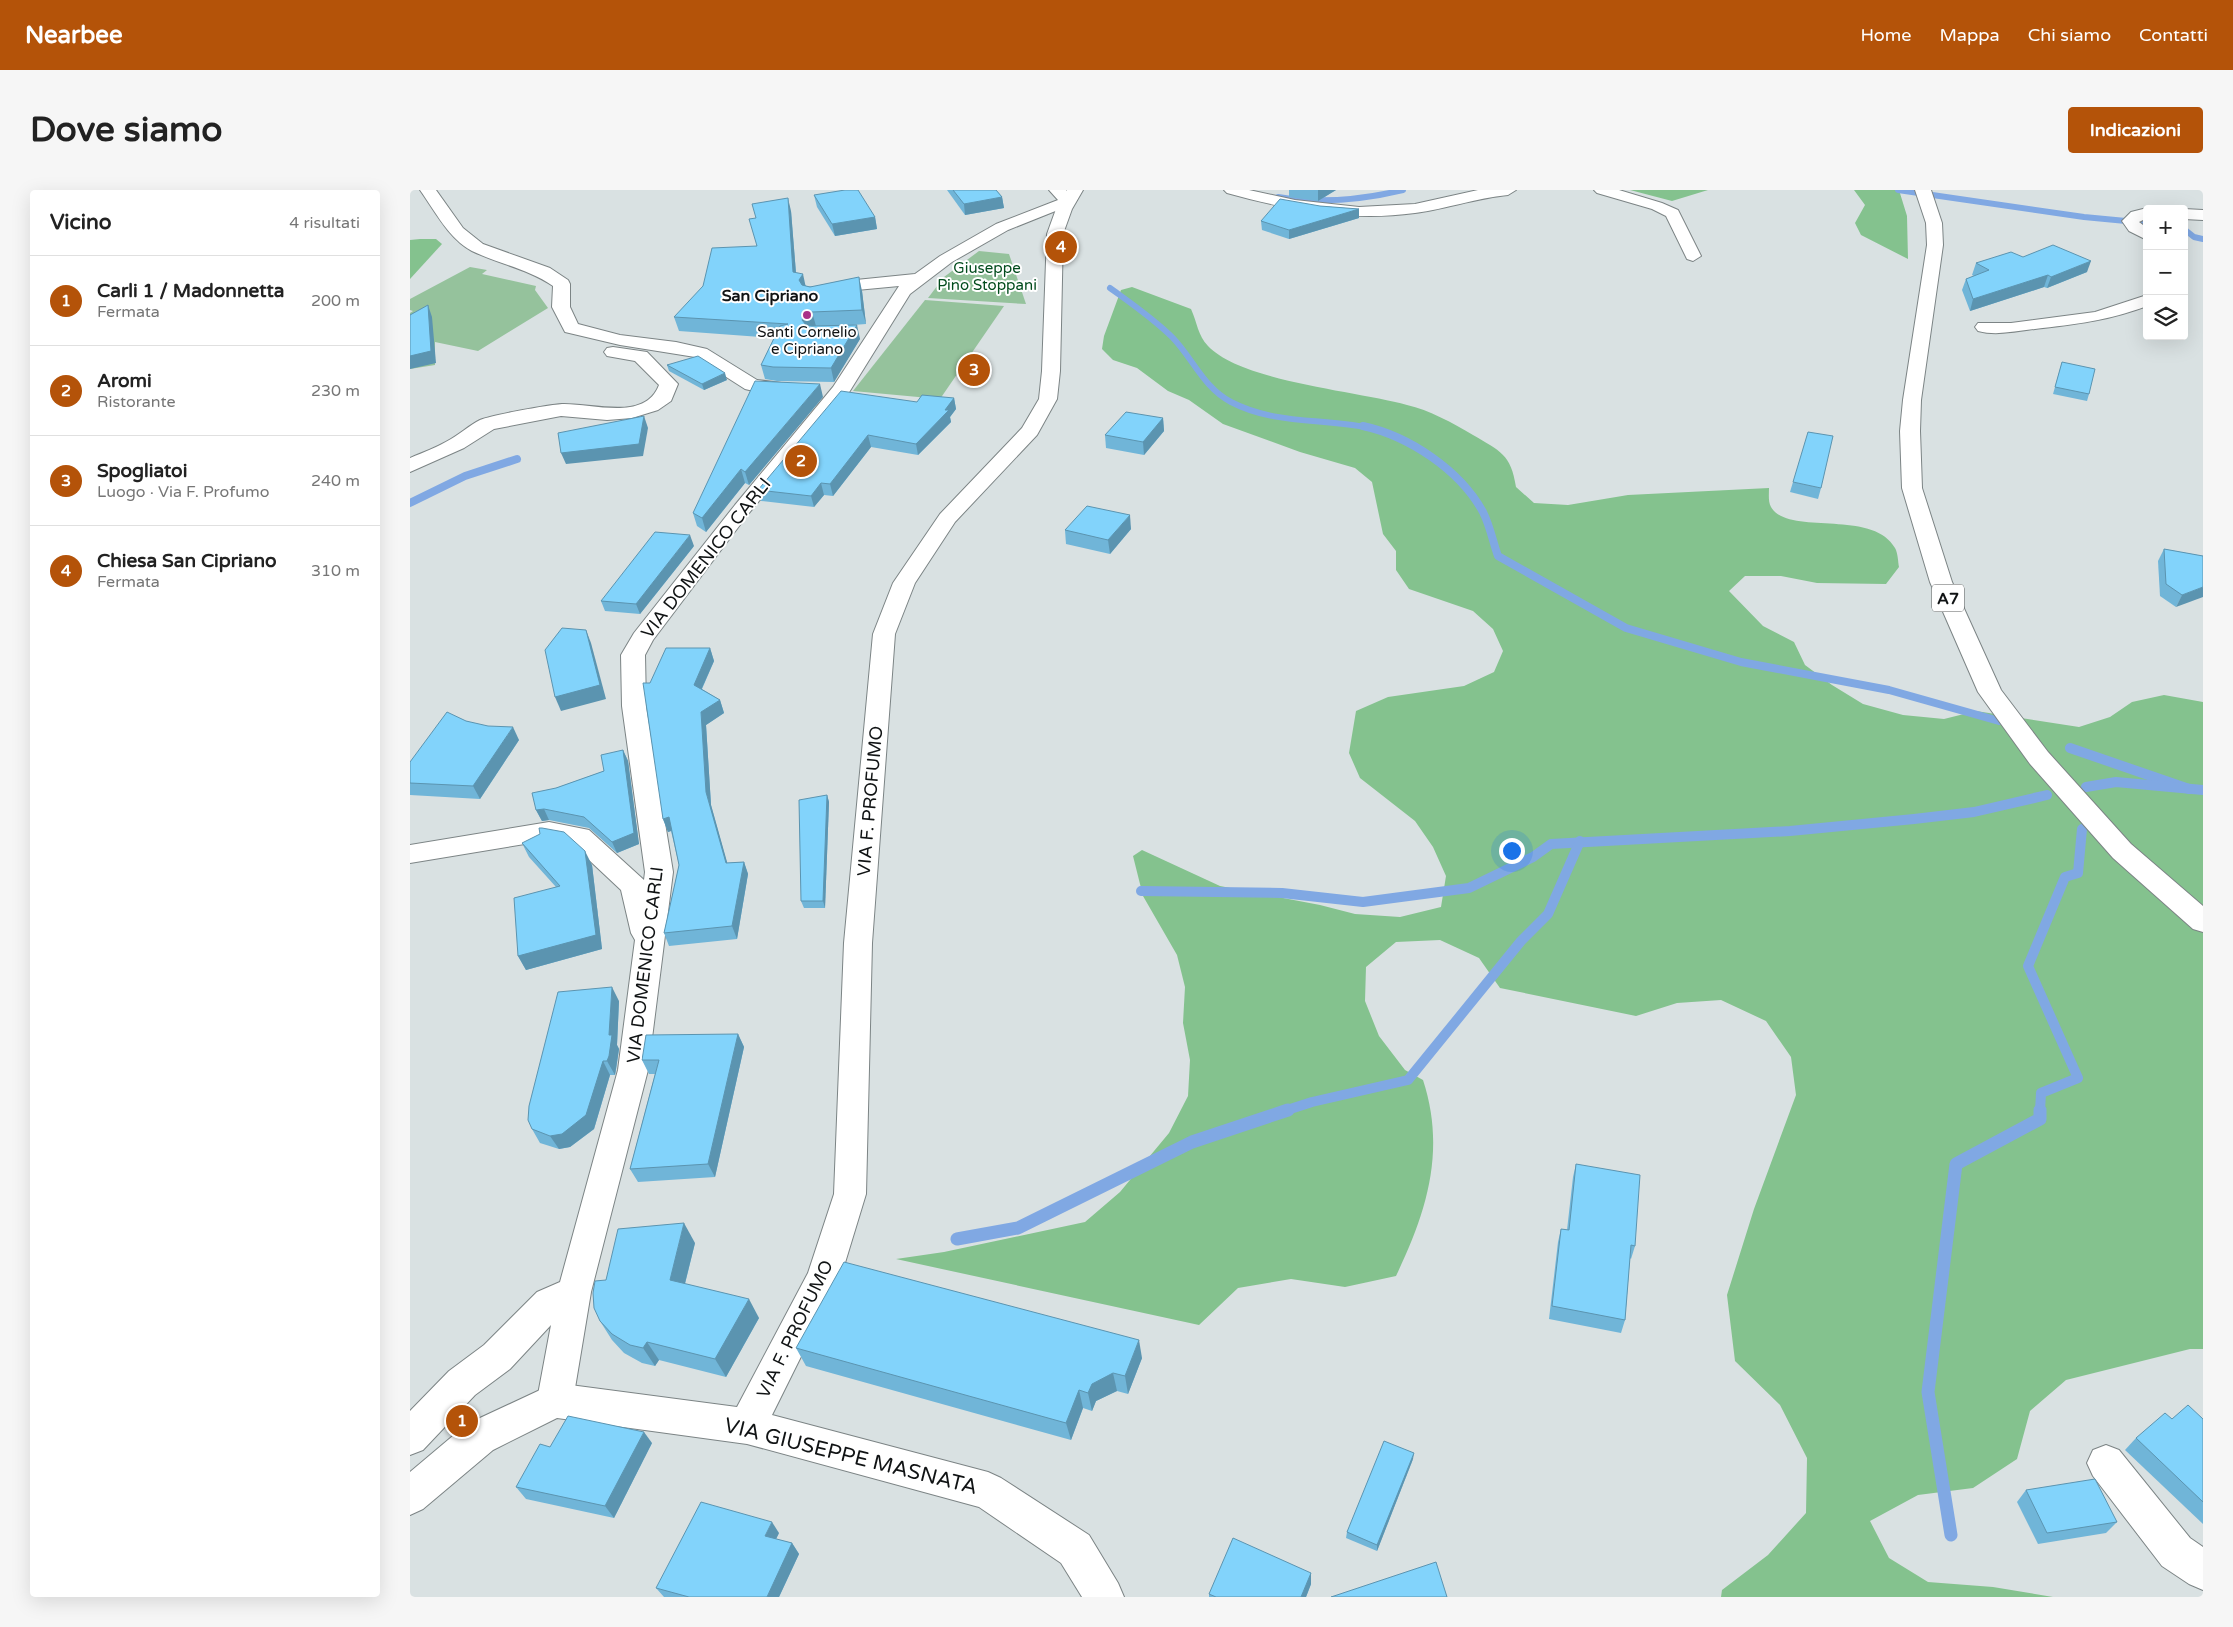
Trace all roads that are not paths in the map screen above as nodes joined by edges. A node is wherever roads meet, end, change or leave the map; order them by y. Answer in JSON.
{"nodes":[{"id":1,"x":428,"y":190,"type":"edge"},
{"id":2,"x":1232,"y":190,"type":"edge"},
{"id":3,"x":1508,"y":190,"type":"edge"},
{"id":4,"x":1602,"y":190,"type":"edge"},
{"id":5,"x":1923,"y":190,"type":"edge"},
{"id":6,"x":1069,"y":195,"type":"edge"},
{"id":7,"x":2143,"y":214,"type":"edge"},
{"id":8,"x":2188,"y":214,"type":"edge"},
{"id":9,"x":2203,"y":215,"type":"edge"},
{"id":10,"x":2143,"y":233,"type":"edge"},
{"id":11,"x":1693,"y":256,"type":"dead end"},
{"id":12,"x":919,"y":279,"type":"junction"},
{"id":13,"x":813,"y":294,"type":"edge"},
{"id":14,"x":2143,"y":302,"type":"edge"},
{"id":15,"x":1984,"y":326,"type":"dead end"},
{"id":16,"x":571,"y":328,"type":"junction"},
{"id":17,"x":879,"y":331,"type":"junction"},
{"id":18,"x":861,"y":332,"type":"dead end"},
{"id":19,"x":841,"y":390,"type":"junction"},
{"id":20,"x":410,"y":466,"type":"edge"},
{"id":21,"x":410,"y":854,"type":"edge"},
{"id":22,"x":2203,"y":922,"type":"edge"},
{"id":23,"x":648,"y":946,"type":"junction"},
{"id":24,"x":574,"y":1292,"type":"junction"},
{"id":25,"x":555,"y":1400,"type":"junction"},
{"id":26,"x":747,"y":1426,"type":"junction"},
{"id":27,"x":410,"y":1436,"type":"edge"},
{"id":28,"x":2106,"y":1463,"type":"dead end"},
{"id":29,"x":410,"y":1496,"type":"edge"},
{"id":30,"x":2203,"y":1570,"type":"edge"},
{"id":31,"x":1104,"y":1597,"type":"edge"}],
"edges":[{"from":1,"to":16,"type":"main road"},
{"from":2,"to":3,"type":"main road"},
{"from":4,"to":11,"type":"main road"},
{"from":5,"to":22,"type":"main road","number":"A7"},
{"from":6,"to":12,"type":"main road","name":"VIA DOMENICO CARLI"},
{"from":6,"to":26,"type":"main road","name":"VIA F. PROFUMO"},
{"from":7,"to":10,"type":"main road"},
{"from":8,"to":9,"type":"main road"},
{"from":12,"to":13,"type":"main road"},
{"from":12,"to":17,"type":"main road","name":"VIA DOMENICO CARLI"},
{"from":14,"to":15,"type":"main road"},
{"from":16,"to":19,"type":"main road"},
{"from":16,"to":20,"type":"main road"},
{"from":17,"to":18,"type":"main road"},
{"from":17,"to":19,"type":"main road","name":"VIA DOMENICO CARLI"},
{"from":19,"to":23,"type":"main road","name":"VIA DOMENICO CARLI"},
{"from":21,"to":23,"type":"main road"},
{"from":23,"to":24,"type":"main road","name":"VIA DOMENICO CARLI"},
{"from":24,"to":25,"type":"main road","name":"VIA DOMENICO CARLI"},
{"from":24,"to":27,"type":"main road"},
{"from":25,"to":26,"type":"main road","name":"VIA GIUSEPPE MASNATA"},
{"from":25,"to":29,"type":"main road"},
{"from":26,"to":31,"type":"main road","name":"VIA GIUSEPPE MASNATA"},
{"from":28,"to":30,"type":"main road"}]}
